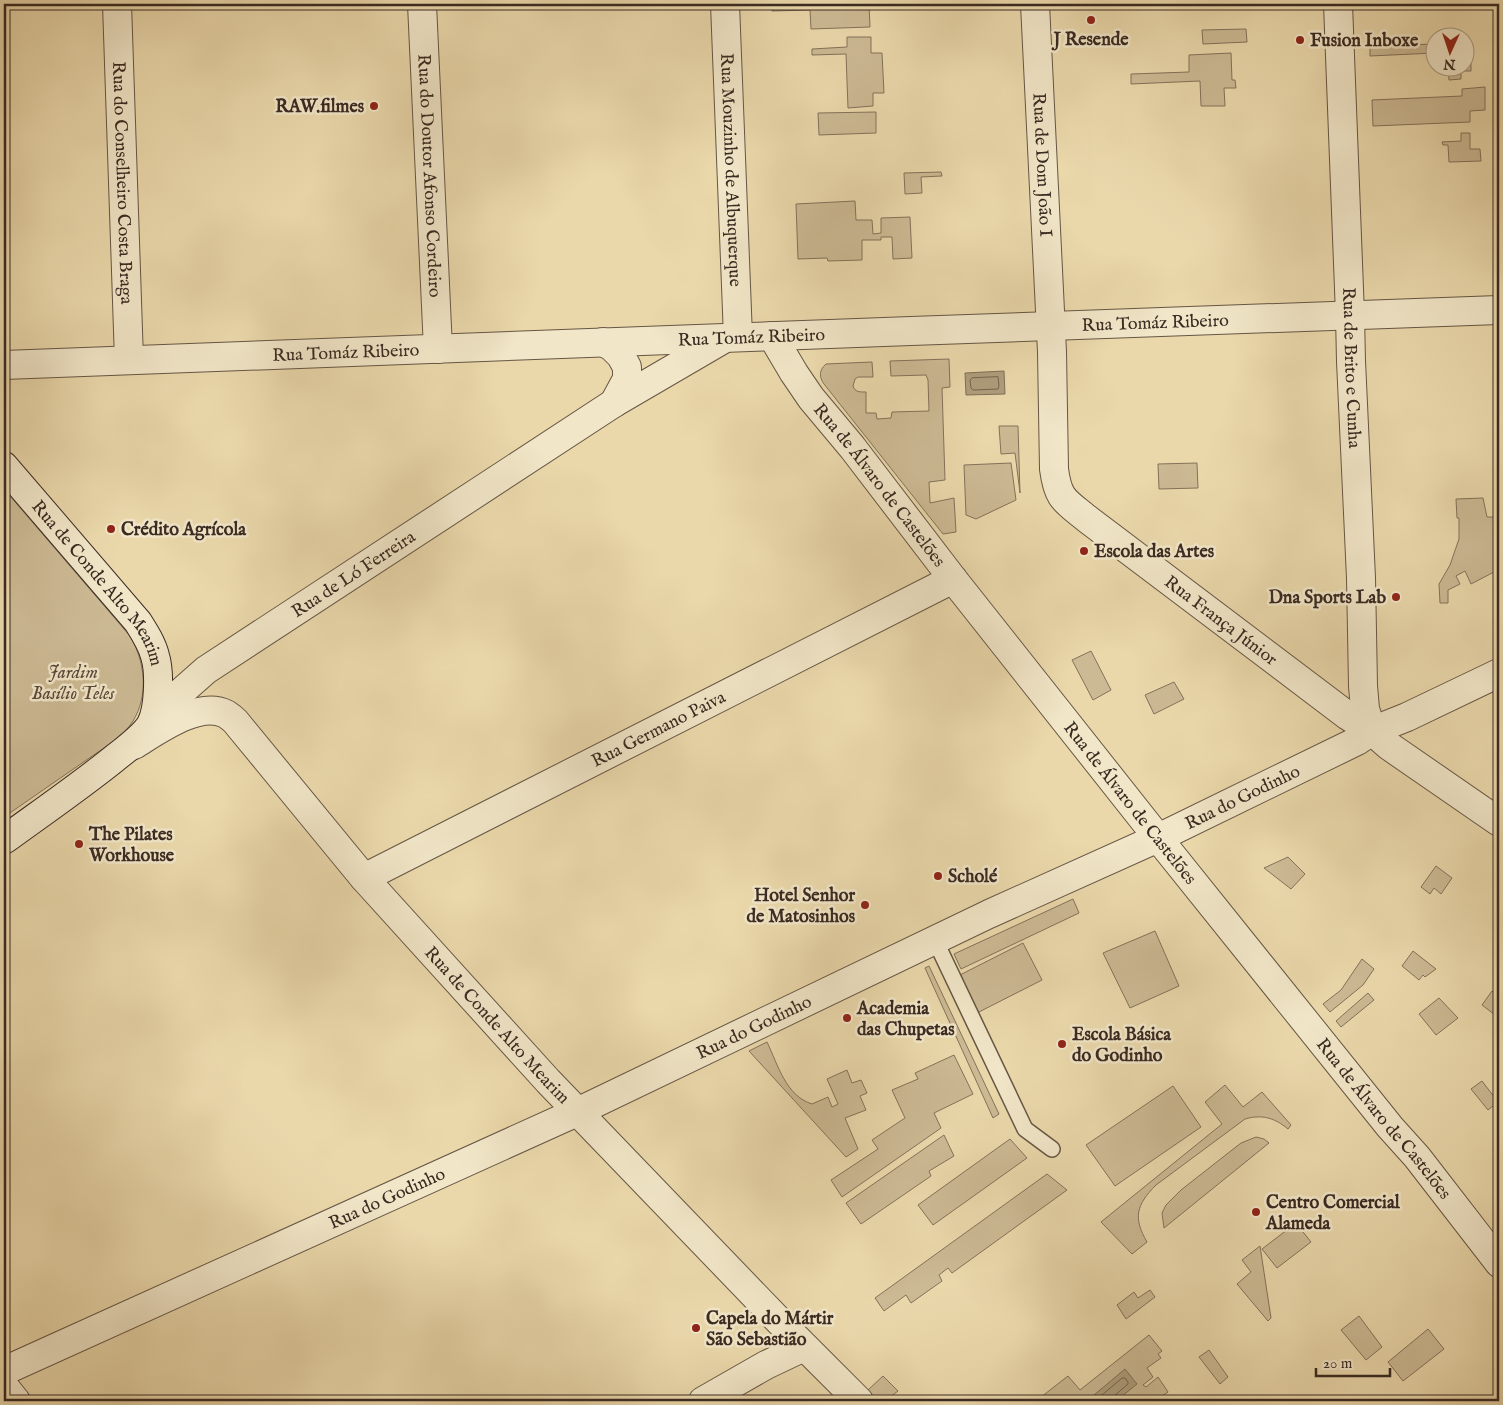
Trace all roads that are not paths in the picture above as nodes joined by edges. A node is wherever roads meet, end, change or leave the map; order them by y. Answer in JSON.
{"nodes":[{"id":1,"x":117,"y":4,"type":"edge"},
{"id":2,"x":422,"y":4,"type":"edge"},
{"id":3,"x":725,"y":4,"type":"edge"},
{"id":4,"x":1035,"y":4,"type":"edge"},
{"id":5,"x":1338,"y":4,"type":"edge"},
{"id":6,"x":1499,"y":310,"type":"edge"},
{"id":7,"x":1350,"y":315,"type":"junction"},
{"id":8,"x":1050,"y":326,"type":"junction"},
{"id":9,"x":772,"y":336,"type":"junction"},
{"id":10,"x":732,"y":337,"type":"junction"},
{"id":11,"x":603,"y":342,"type":"junction"},
{"id":12,"x":438,"y":349,"type":"junction"},
{"id":13,"x":129,"y":360,"type":"junction"},
{"id":14,"x":4,"y":365,"type":"edge"},
{"id":15,"x":614,"y":404,"type":"junction"},
{"id":16,"x":4,"y":466,"type":"edge"},
{"id":17,"x":953,"y":579,"type":"junction"},
{"id":18,"x":1499,"y":673,"type":"edge"},
{"id":19,"x":155,"y":715,"type":"junction"},
{"id":20,"x":1372,"y":731,"type":"junction"},
{"id":21,"x":126,"y":749,"type":"junction"},
{"id":22,"x":1499,"y":822,"type":"edge"},
{"id":23,"x":1158,"y":838,"type":"junction"},
{"id":24,"x":4,"y":840,"type":"edge"},
{"id":25,"x":364,"y":878,"type":"junction"},
{"id":26,"x":935,"y":940,"type":"junction"},
{"id":27,"x":577,"y":1112,"type":"junction"},
{"id":28,"x":1052,"y":1149,"type":"dead end"},
{"id":29,"x":1499,"y":1263,"type":"edge"},
{"id":30,"x":804,"y":1347,"type":"junction"},
{"id":31,"x":4,"y":1371,"type":"edge"},
{"id":32,"x":4,"y":1386,"type":"edge"},
{"id":33,"x":16,"y":1401,"type":"edge"},
{"id":34,"x":703,"y":1401,"type":"edge"},
{"id":35,"x":859,"y":1401,"type":"edge"}],
"edges":[{"from":1,"to":13,"type":"street","name":"Rua do Conselheiro Costa Braga"},
{"from":2,"to":12,"type":"street","name":"Rua do Doutor Afonso Cordeiro"},
{"from":3,"to":10,"type":"street","name":"Rua Mouzinho de Albuquerque"},
{"from":4,"to":8,"type":"street","name":"Rua de Dom João I"},
{"from":5,"to":7,"type":"street","name":"Rua de Brito e Cunha"},
{"from":6,"to":7,"type":"street","name":"Rua Tomáz Ribeiro"},
{"from":7,"to":8,"type":"street","name":"Rua Tomáz Ribeiro"},
{"from":7,"to":20,"type":"street","name":"Rua de Brito e Cunha"},
{"from":8,"to":9,"type":"street","name":"Rua Tomáz Ribeiro"},
{"from":8,"to":20,"type":"street","name":"Rua França Júnior"},
{"from":9,"to":10,"type":"street","name":"Rua Tomáz Ribeiro"},
{"from":9,"to":17,"type":"street","name":"Rua de Álvaro de Castelões"},
{"from":10,"to":11,"type":"street","name":"Rua Tomáz Ribeiro"},
{"from":10,"to":15,"type":"street","name":"Rua de Ló Ferreira"},
{"from":11,"to":12,"type":"street","name":"Rua Tomáz Ribeiro"},
{"from":11,"to":15,"type":"street"},
{"from":12,"to":13,"type":"street","name":"Rua Tomáz Ribeiro"},
{"from":13,"to":14,"type":"street","name":"Rua Tomáz Ribeiro"},
{"from":15,"to":19,"type":"street","name":"Rua de Ló Ferreira"},
{"from":16,"to":19,"type":"street","name":"Rua de Conde Alto Mearim"},
{"from":17,"to":23,"type":"street","name":"Rua de Álvaro de Castelões"},
{"from":17,"to":25,"type":"street","name":"Rua Germano Paiva"},
{"from":18,"to":20,"type":"street","name":"Rua do Godinho"},
{"from":19,"to":21,"type":"street","name":"Rua de Ló Ferreira"},
{"from":20,"to":22,"type":"street","name":"Rua França Júnior"},
{"from":20,"to":23,"type":"street","name":"Rua do Godinho"},
{"from":21,"to":24,"type":"street","name":"Rua de Ló Ferreira"},
{"from":21,"to":25,"type":"street","name":"Rua de Conde Alto Mearim"},
{"from":23,"to":26,"type":"street","name":"Rua do Godinho"},
{"from":23,"to":29,"type":"street","name":"Rua de Álvaro de Castelões"},
{"from":25,"to":27,"type":"street","name":"Rua de Conde Alto Mearim"},
{"from":26,"to":27,"type":"street","name":"Rua do Godinho"},
{"from":26,"to":28,"type":"lane"},
{"from":27,"to":30,"type":"street","name":"Rua de Conde Alto Mearim"},
{"from":27,"to":31,"type":"street","name":"Rua do Godinho"},
{"from":30,"to":34,"type":"street"},
{"from":30,"to":35,"type":"street","name":"Rua de Conde Alto Mearim"},
{"from":32,"to":33,"type":"street"}]}
